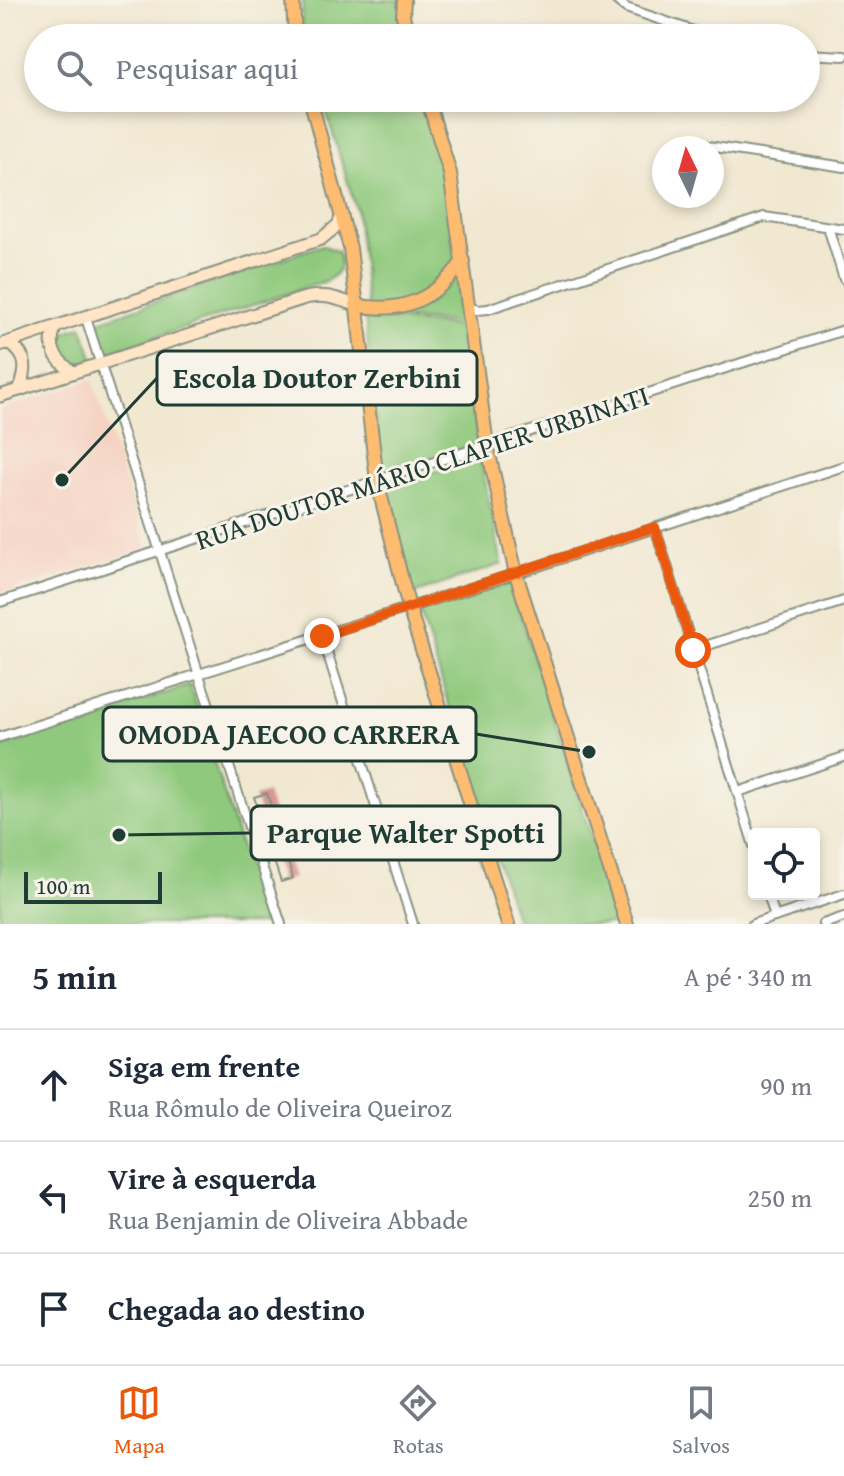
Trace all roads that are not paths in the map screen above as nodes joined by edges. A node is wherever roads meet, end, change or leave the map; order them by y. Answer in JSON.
{"nodes":[{"id":1,"x":293,"y":0,"type":"edge"},
{"id":2,"x":404,"y":0,"type":"edge"},
{"id":3,"x":616,"y":0,"type":"edge"},
{"id":4,"x":294,"y":24,"type":"edge"},
{"id":5,"x":405,"y":24,"type":"edge"},
{"id":6,"x":673,"y":24,"type":"edge"},
{"id":7,"x":820,"y":55,"type":"edge"},
{"id":8,"x":844,"y":56,"type":"edge"},
{"id":9,"x":314,"y":112,"type":"edge"},
{"id":10,"x":431,"y":112,"type":"edge"},
{"id":11,"x":724,"y":148,"type":"edge"},
{"id":12,"x":844,"y":167,"type":"edge"},
{"id":13,"x":340,"y":203,"type":"junction"},
{"id":14,"x":828,"y":227,"type":"junction"},
{"id":15,"x":844,"y":229,"type":"edge"},
{"id":16,"x":463,"y":261,"type":"junction"},
{"id":17,"x":844,"y":279,"type":"edge"},
{"id":18,"x":356,"y":305,"type":"junction"},
{"id":19,"x":469,"y":307,"type":"junction"},
{"id":20,"x":86,"y":318,"type":"junction"},
{"id":21,"x":55,"y":328,"type":"junction"},
{"id":22,"x":844,"y":330,"type":"edge"},
{"id":23,"x":4,"y":344,"type":"edge"},
{"id":24,"x":100,"y":364,"type":"junction"},
{"id":25,"x":73,"y":372,"type":"junction"},
{"id":26,"x":19,"y":390,"type":"junction"},
{"id":27,"x":0,"y":396,"type":"edge"},
{"id":28,"x":487,"y":445,"type":"junction"},
{"id":29,"x":844,"y":466,"type":"edge"},
{"id":30,"x":377,"y":481,"type":"junction"},
{"id":31,"x":655,"y":527,"type":"junction"},
{"id":32,"x":160,"y":552,"type":"junction"},
{"id":33,"x":516,"y":574,"type":"junction"},
{"id":34,"x":844,"y":601,"type":"edge"},
{"id":35,"x":0,"y":602,"type":"edge"},
{"id":36,"x":409,"y":608,"type":"junction"},
{"id":37,"x":322,"y":636,"type":"junction"},
{"id":38,"x":693,"y":650,"type":"junction"},
{"id":39,"x":199,"y":675,"type":"junction"},
{"id":40,"x":0,"y":737,"type":"edge"},
{"id":41,"x":844,"y":757,"type":"edge"},
{"id":42,"x":738,"y":792,"type":"junction"},
{"id":43,"x":749,"y":828,"type":"edge"},
{"id":44,"x":844,"y":894,"type":"edge"},
{"id":45,"x":770,"y":900,"type":"edge"},
{"id":46,"x":775,"y":917,"type":"junction"},
{"id":47,"x":844,"y":917,"type":"edge"},
{"id":48,"x":281,"y":924,"type":"edge"},
{"id":49,"x":413,"y":924,"type":"edge"},
{"id":50,"x":508,"y":924,"type":"edge"},
{"id":51,"x":627,"y":924,"type":"edge"},
{"id":52,"x":753,"y":924,"type":"edge"},
{"id":53,"x":823,"y":924,"type":"edge"}],
"edges":[{"from":1,"to":4,"type":"main road"},
{"from":2,"to":5,"type":"main road"},
{"from":3,"to":6,"type":"street"},
{"from":7,"to":8,"type":"street"},
{"from":9,"to":13,"type":"main road"},
{"from":10,"to":16,"type":"main road"},
{"from":11,"to":12,"type":"street"},
{"from":13,"to":18,"type":"main road"},
{"from":13,"to":20,"type":"main road"},
{"from":14,"to":15,"type":"street"},
{"from":14,"to":17,"type":"street"},
{"from":14,"to":19,"type":"street"},
{"from":16,"to":18,"type":"main road"},
{"from":16,"to":19,"type":"main road"},
{"from":18,"to":24,"type":"main road"},
{"from":18,"to":30,"type":"main road"},
{"from":19,"to":28,"type":"main road"},
{"from":20,"to":21,"type":"main road"},
{"from":20,"to":24,"type":"street"},
{"from":21,"to":23,"type":"main road"},
{"from":21,"to":25,"type":"main road"},
{"from":22,"to":28,"type":"street","name":"RUA DOUTOR MÁRIO CLAPIER URBINATI"},
{"from":23,"to":26,"type":"main road"},
{"from":24,"to":25,"type":"main road"},
{"from":24,"to":32,"type":"street"},
{"from":25,"to":26,"type":"main road"},
{"from":26,"to":27,"type":"main road"},
{"from":28,"to":30,"type":"street","name":"RUA DOUTOR MÁRIO CLAPIER URBINATI"},
{"from":28,"to":33,"type":"main road"},
{"from":29,"to":31,"type":"street"},
{"from":30,"to":32,"type":"street","name":"RUA DOUTOR MÁRIO CLAPIER URBINATI"},
{"from":30,"to":36,"type":"main road"},
{"from":31,"to":33,"type":"street"},
{"from":31,"to":38,"type":"street"},
{"from":32,"to":35,"type":"street","name":"RUA DOUTOR MÁRIO CLAPIER URBINATI"},
{"from":32,"to":39,"type":"street"},
{"from":33,"to":36,"type":"street"},
{"from":33,"to":51,"type":"main road"},
{"from":34,"to":38,"type":"street"},
{"from":36,"to":37,"type":"street"},
{"from":36,"to":50,"type":"main road"},
{"from":37,"to":39,"type":"street"},
{"from":37,"to":49,"type":"street"},
{"from":38,"to":42,"type":"street"},
{"from":39,"to":40,"type":"street"},
{"from":39,"to":48,"type":"street"},
{"from":41,"to":42,"type":"street"},
{"from":42,"to":43,"type":"street"},
{"from":44,"to":46,"type":"street"},
{"from":45,"to":46,"type":"street"},
{"from":46,"to":52,"type":"street"},
{"from":47,"to":53,"type":"street"}]}
